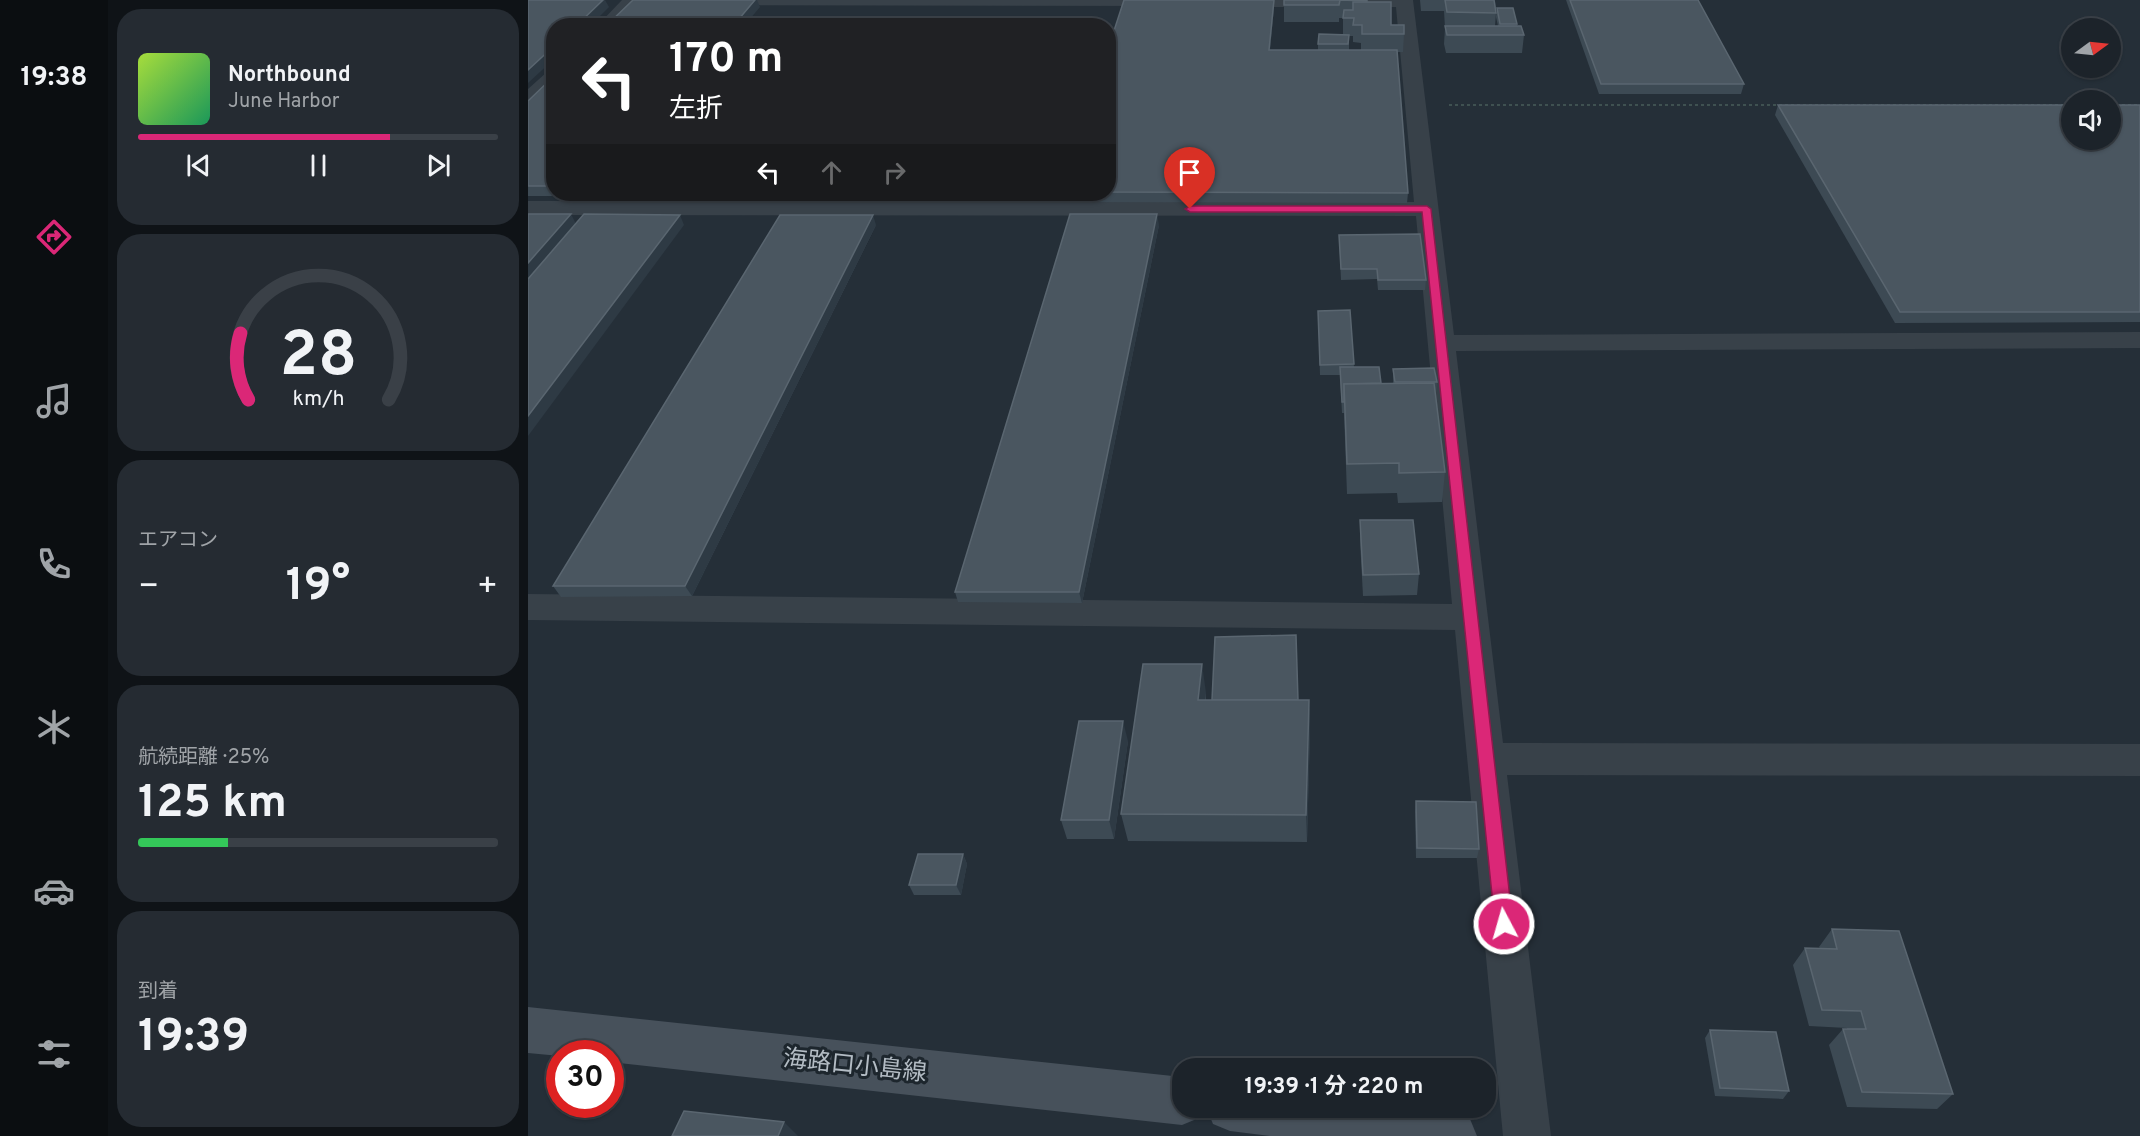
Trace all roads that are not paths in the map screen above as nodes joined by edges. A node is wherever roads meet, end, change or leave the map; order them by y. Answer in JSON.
{"nodes":[{"id":1,"x":632,"y":0,"type":"edge"},
{"id":2,"x":648,"y":0,"type":"edge"},
{"id":3,"x":1404,"y":1,"type":"edge"},
{"id":4,"x":1188,"y":2,"type":"edge"},
{"id":5,"x":1212,"y":2,"type":"edge"},
{"id":6,"x":614,"y":18,"type":"edge"},
{"id":7,"x":546,"y":83,"type":"edge"},
{"id":8,"x":528,"y":100,"type":"edge"},
{"id":9,"x":528,"y":208,"type":"edge"},
{"id":10,"x":1427,"y":209,"type":"junction"},
{"id":11,"x":2140,"y":340,"type":"edge"},
{"id":12,"x":1441,"y":343,"type":"junction"},
{"id":13,"x":528,"y":607,"type":"edge"},
{"id":14,"x":1471,"y":617,"type":"junction"},
{"id":15,"x":1486,"y":759,"type":"junction"},
{"id":16,"x":2140,"y":760,"type":"edge"},
{"id":17,"x":528,"y":1030,"type":"edge"},
{"id":18,"x":1172,"y":1100,"type":"edge"},
{"id":19,"x":1315,"y":1118,"type":"edge"},
{"id":20,"x":1454,"y":1136,"type":"edge"},
{"id":21,"x":1527,"y":1136,"type":"edge"}],
"edges":[{"from":1,"to":6,"type":"street"},
{"from":2,"to":4,"type":"street"},
{"from":3,"to":5,"type":"street"},
{"from":3,"to":10,"type":"street"},
{"from":7,"to":8,"type":"street"},
{"from":9,"to":10,"type":"street"},
{"from":10,"to":12,"type":"street"},
{"from":11,"to":12,"type":"street"},
{"from":12,"to":14,"type":"street"},
{"from":13,"to":14,"type":"street"},
{"from":14,"to":15,"type":"street"},
{"from":15,"to":16,"type":"street"},
{"from":15,"to":21,"type":"street"},
{"from":17,"to":18,"type":"main road","name":"海路口小島線"},
{"from":19,"to":20,"type":"main road"}]}
